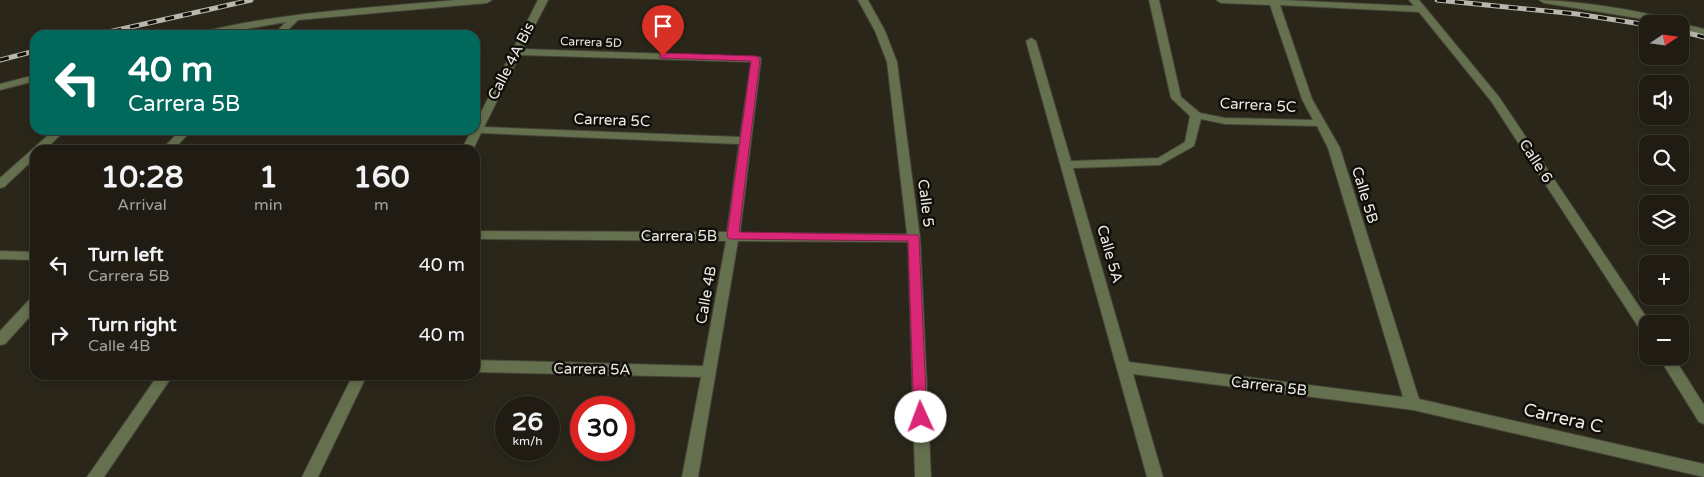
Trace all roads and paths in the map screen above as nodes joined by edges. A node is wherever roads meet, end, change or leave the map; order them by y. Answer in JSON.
{"nodes":[{"id":1,"x":487,"y":0,"type":"edge"},
{"id":2,"x":543,"y":0,"type":"edge"},
{"id":3,"x":863,"y":0,"type":"edge"},
{"id":4,"x":1154,"y":0,"type":"edge"},
{"id":5,"x":1221,"y":0,"type":"edge"},
{"id":6,"x":1414,"y":0,"type":"edge"},
{"id":7,"x":1544,"y":0,"type":"edge"},
{"id":8,"x":1274,"y":2,"type":"junction"},
{"id":9,"x":1422,"y":9,"type":"junction"},
{"id":10,"x":1639,"y":16,"type":"edge"},
{"id":11,"x":295,"y":18,"type":"junction"},
{"id":12,"x":1689,"y":28,"type":"edge"},
{"id":13,"x":221,"y":30,"type":"edge"},
{"id":14,"x":283,"y":30,"type":"edge"},
{"id":15,"x":1704,"y":32,"type":"edge"},
{"id":16,"x":1031,"y":42,"type":"dead end"},
{"id":17,"x":515,"y":52,"type":"junction"},
{"id":18,"x":756,"y":59,"type":"joint"},
{"id":19,"x":30,"y":79,"type":"edge"},
{"id":20,"x":0,"y":87,"type":"edge"},
{"id":21,"x":1196,"y":114,"type":"junction"},
{"id":22,"x":1320,"y":123,"type":"junction"},
{"id":23,"x":480,"y":124,"type":"edge"},
{"id":24,"x":480,"y":130,"type":"edge"},
{"id":25,"x":54,"y":135,"type":"edge"},
{"id":26,"x":181,"y":135,"type":"edge"},
{"id":27,"x":745,"y":140,"type":"junction"},
{"id":28,"x":43,"y":145,"type":"edge"},
{"id":29,"x":172,"y":145,"type":"edge"},
{"id":30,"x":30,"y":156,"type":"edge"},
{"id":31,"x":1067,"y":165,"type":"junction"},
{"id":32,"x":0,"y":184,"type":"edge"},
{"id":33,"x":480,"y":235,"type":"edge"},
{"id":34,"x":733,"y":236,"type":"junction"},
{"id":35,"x":914,"y":238,"type":"junction"},
{"id":36,"x":0,"y":255,"type":"edge"},
{"id":37,"x":30,"y":256,"type":"edge"},
{"id":38,"x":30,"y":307,"type":"edge"},
{"id":39,"x":1639,"y":316,"type":"edge"},
{"id":40,"x":0,"y":340,"type":"edge"},
{"id":41,"x":1671,"y":365,"type":"edge"},
{"id":42,"x":480,"y":366,"type":"edge"},
{"id":43,"x":1125,"y":367,"type":"junction"},
{"id":44,"x":708,"y":372,"type":"junction"},
{"id":45,"x":163,"y":380,"type":"edge"},
{"id":46,"x":358,"y":380,"type":"edge"},
{"id":47,"x":1689,"y":392,"type":"junction"},
{"id":48,"x":1704,"y":395,"type":"edge"},
{"id":49,"x":1413,"y":404,"type":"junction"},
{"id":50,"x":1704,"y":418,"type":"edge"},
{"id":51,"x":1704,"y":471,"type":"edge"},
{"id":52,"x":95,"y":477,"type":"edge"},
{"id":53,"x":310,"y":477,"type":"edge"},
{"id":54,"x":690,"y":477,"type":"edge"},
{"id":55,"x":923,"y":477,"type":"edge"},
{"id":56,"x":1155,"y":477,"type":"edge"}],
"edges":[{"from":1,"to":11,"type":"street"},
{"from":2,"to":17,"type":"street","name":"Calle 4A Bis"},
{"from":3,"to":35,"type":"street","name":"Calle 5"},
{"from":4,"to":21,"type":"street"},
{"from":5,"to":8,"type":"street"},
{"from":6,"to":9,"type":"street","name":"Calle 6"},
{"from":7,"to":10,"type":"street"},
{"from":8,"to":9,"type":"street"},
{"from":8,"to":22,"type":"street","name":"Calle 5B"},
{"from":9,"to":39,"type":"street","name":"Calle 6"},
{"from":11,"to":13,"type":"street"},
{"from":11,"to":14,"type":"street"},
{"from":12,"to":15,"type":"street"},
{"from":16,"to":31,"type":"street","name":"Calle 5A"},
{"from":17,"to":18,"type":"street","name":"Carrera 5D"},
{"from":17,"to":23,"type":"street","name":"Calle 4A Bis"},
{"from":18,"to":27,"type":"street","name":"Calle 4B"},
{"from":19,"to":20,"type":"street"},
{"from":21,"to":22,"type":"street","name":"Carrera 5C"},
{"from":21,"to":31,"type":"street"},
{"from":22,"to":49,"type":"street","name":"Calle 5B"},
{"from":24,"to":27,"type":"street","name":"Carrera 5C"},
{"from":25,"to":28,"type":"street"},
{"from":26,"to":29,"type":"street"},
{"from":27,"to":34,"type":"street","name":"Calle 4B"},
{"from":30,"to":32,"type":"street"},
{"from":31,"to":43,"type":"street","name":"Calle 5A"},
{"from":33,"to":34,"type":"street","name":"Carrera 5B"},
{"from":34,"to":35,"type":"street","name":"Carrera 5B"},
{"from":34,"to":44,"type":"street","name":"Calle 4B"},
{"from":35,"to":55,"type":"street","name":"Calle 5"},
{"from":36,"to":37,"type":"street"},
{"from":38,"to":40,"type":"street"},
{"from":41,"to":47,"type":"street"},
{"from":42,"to":44,"type":"street","name":"Carrera 5A"},
{"from":43,"to":49,"type":"street","name":"Carrera 5B"},
{"from":43,"to":56,"type":"street","name":"Calle 5A"},
{"from":44,"to":54,"type":"street","name":"Calle 4B"},
{"from":45,"to":52,"type":"street"},
{"from":46,"to":53,"type":"street"},
{"from":47,"to":48,"type":"street"},
{"from":47,"to":50,"type":"street"},
{"from":49,"to":51,"type":"street","name":"Carrera C"}]}
